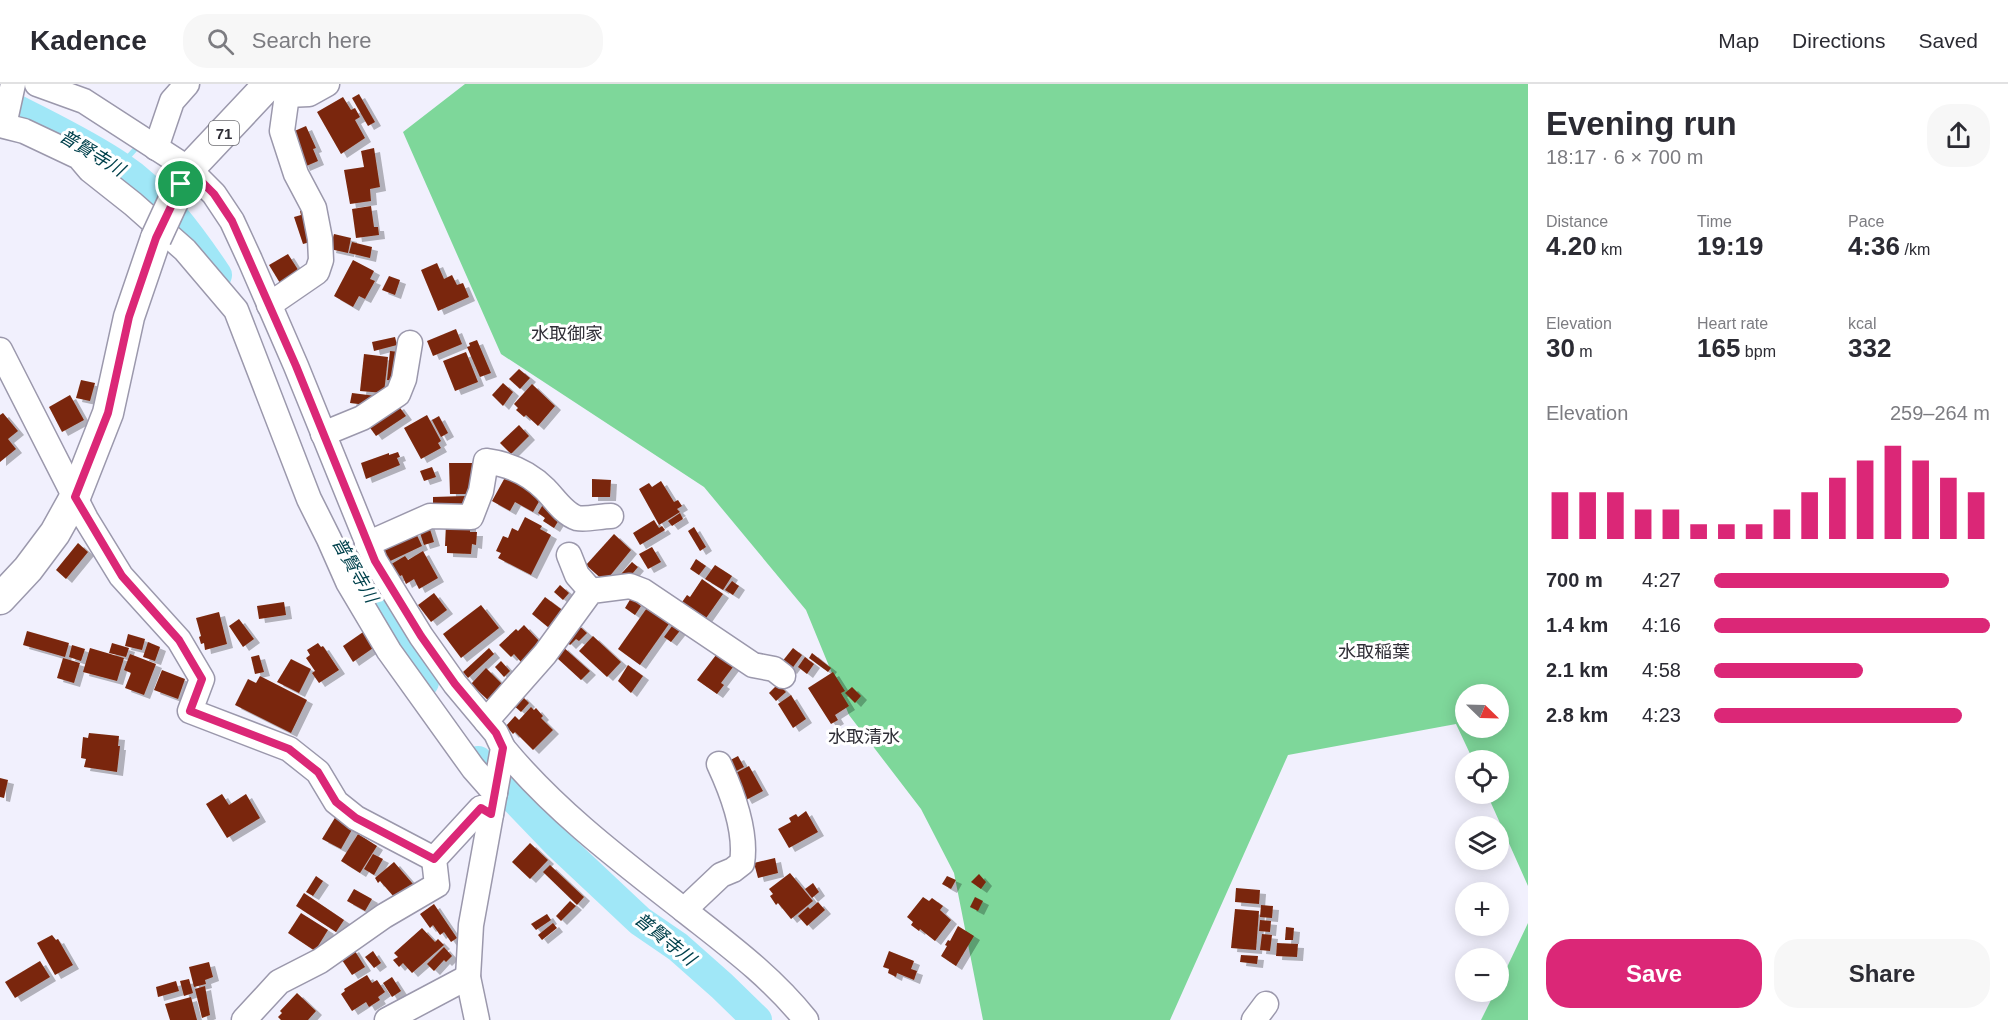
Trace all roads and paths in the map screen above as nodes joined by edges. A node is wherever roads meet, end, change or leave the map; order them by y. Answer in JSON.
{"nodes":[{"id":1,"x":37,"y":84,"type":"edge"},
{"id":2,"x":187,"y":84,"type":"edge"},
{"id":3,"x":327,"y":84,"type":"edge"},
{"id":4,"x":12,"y":86,"type":"edge"},
{"id":5,"x":276,"y":88,"type":"edge"},
{"id":6,"x":2,"y":121,"type":"edge"},
{"id":7,"x":156,"y":148,"type":"junction"},
{"id":8,"x":185,"y":176,"type":"junction"},
{"id":9,"x":269,"y":305,"type":"junction"},
{"id":10,"x":410,"y":343,"type":"dead end"},
{"id":11,"x":0,"y":350,"type":"edge"},
{"id":12,"x":7,"y":382,"type":"edge"},
{"id":13,"x":323,"y":434,"type":"junction"},
{"id":14,"x":75,"y":497,"type":"junction"},
{"id":15,"x":611,"y":516,"type":"dead end"},
{"id":16,"x":569,"y":555,"type":"dead end"},
{"id":17,"x":369,"y":559,"type":"junction"},
{"id":18,"x":591,"y":591,"type":"junction"},
{"id":19,"x":0,"y":599,"type":"edge"},
{"id":20,"x":783,"y":676,"type":"dead end"},
{"id":21,"x":486,"y":721,"type":"junction"},
{"id":22,"x":720,"y":764,"type":"dead end"},
{"id":23,"x":497,"y":781,"type":"junction"},
{"id":24,"x":434,"y":859,"type":"junction"},
{"id":25,"x":684,"y":910,"type":"junction"},
{"id":26,"x":468,"y":977,"type":"junction"},
{"id":27,"x":244,"y":1020,"type":"edge"},
{"id":28,"x":387,"y":1020,"type":"edge"},
{"id":29,"x":477,"y":1020,"type":"edge"},
{"id":30,"x":806,"y":1020,"type":"edge"}],
"edges":[{"from":1,"to":7,"type":"street"},
{"from":2,"to":7,"type":"street"},
{"from":3,"to":5,"type":"street"},
{"from":4,"to":6,"type":"street"},
{"from":5,"to":8,"type":"main road","number":"71"},
{"from":5,"to":9,"type":"street"},
{"from":6,"to":23,"type":"street"},
{"from":7,"to":8,"type":"street"},
{"from":8,"to":9,"type":"street"},
{"from":8,"to":14,"type":"main road","number":"71","bridge":true},
{"from":9,"to":13,"type":"street"},
{"from":10,"to":13,"type":"street"},
{"from":11,"to":12,"type":"street"},
{"from":12,"to":14,"type":"street"},
{"from":13,"to":17,"type":"street"},
{"from":14,"to":19,"type":"main road","number":"71"},
{"from":14,"to":24,"type":"street"},
{"from":15,"to":17,"type":"street"},
{"from":16,"to":18,"type":"street"},
{"from":17,"to":21,"type":"street"},
{"from":18,"to":20,"type":"street"},
{"from":18,"to":21,"type":"street"},
{"from":21,"to":23,"type":"street"},
{"from":22,"to":25,"type":"street"},
{"from":23,"to":24,"type":"street"},
{"from":23,"to":25,"type":"street"},
{"from":23,"to":26,"type":"street"},
{"from":24,"to":27,"type":"street"},
{"from":25,"to":30,"type":"street"},
{"from":26,"to":28,"type":"street"},
{"from":26,"to":29,"type":"street"}]}
